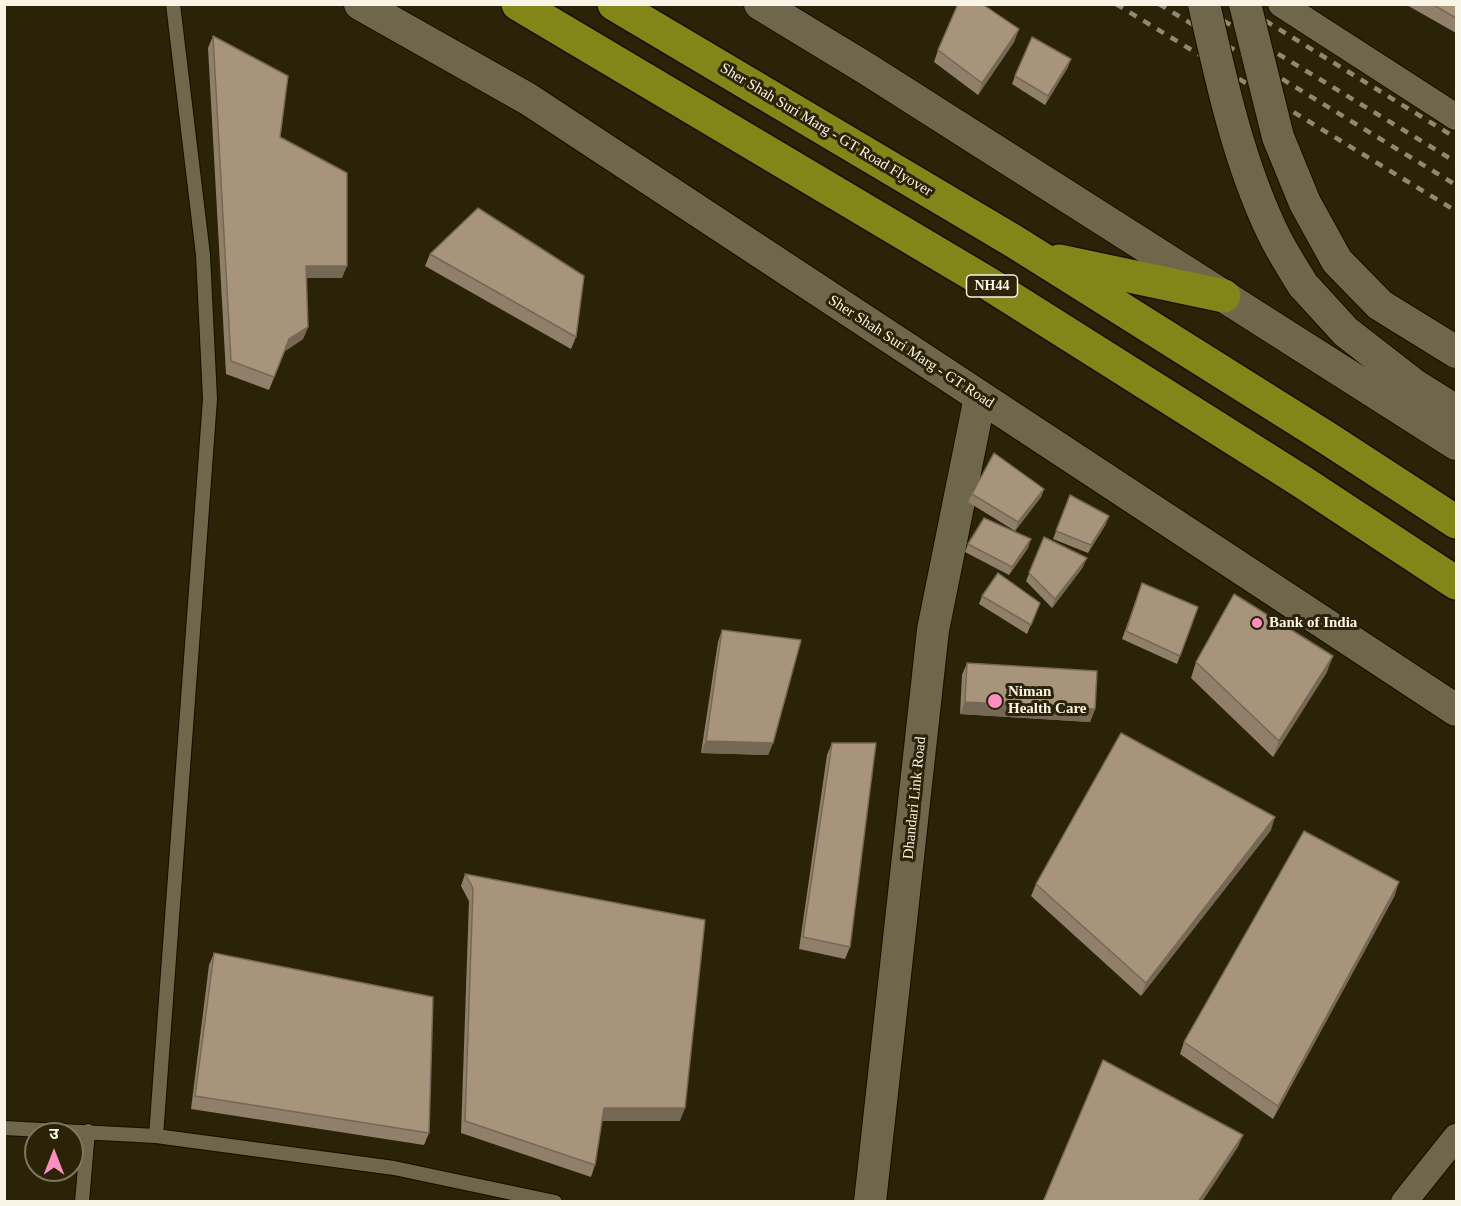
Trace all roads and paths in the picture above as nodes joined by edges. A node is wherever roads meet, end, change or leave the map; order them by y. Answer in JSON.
{"nodes":[{"id":1,"x":173,"y":4,"type":"edge"},
{"id":2,"x":360,"y":4,"type":"edge"},
{"id":3,"x":518,"y":4,"type":"edge"},
{"id":4,"x":614,"y":4,"type":"edge"},
{"id":5,"x":760,"y":4,"type":"edge"},
{"id":6,"x":1204,"y":4,"type":"edge"},
{"id":7,"x":1245,"y":4,"type":"edge"},
{"id":8,"x":1281,"y":4,"type":"edge"},
{"id":9,"x":1456,"y":117,"type":"edge"},
{"id":10,"x":1036,"y":256,"type":"junction"},
{"id":11,"x":1224,"y":296,"type":"junction"},
{"id":12,"x":1456,"y":352,"type":"edge"},
{"id":13,"x":980,"y":397,"type":"junction"},
{"id":14,"x":1456,"y":411,"type":"edge"},
{"id":15,"x":1456,"y":444,"type":"edge"},
{"id":16,"x":1456,"y":522,"type":"edge"},
{"id":17,"x":1456,"y":583,"type":"edge"},
{"id":18,"x":1456,"y":710,"type":"edge"},
{"id":19,"x":4,"y":1128,"type":"edge"},
{"id":20,"x":88,"y":1131,"type":"junction"},
{"id":21,"x":156,"y":1136,"type":"junction"},
{"id":22,"x":1456,"y":1137,"type":"edge"},
{"id":23,"x":82,"y":1202,"type":"edge"},
{"id":24,"x":555,"y":1202,"type":"edge"},
{"id":25,"x":870,"y":1202,"type":"edge"},
{"id":26,"x":1404,"y":1202,"type":"edge"}],
"edges":[{"from":1,"to":21,"type":"lane"},
{"from":2,"to":13,"type":"street","name":"Sher Shah Suri Marg - GT Road"},
{"from":3,"to":17,"type":"highway","number":"NH44"},
{"from":4,"to":10,"type":"highway","name":"Sher Shah Suri Marg - GT Road Flyover"},
{"from":5,"to":11,"type":"street"},
{"from":6,"to":14,"type":"street","bridge":true},
{"from":7,"to":12,"type":"street","bridge":true},
{"from":8,"to":9,"type":"street"},
{"from":10,"to":11,"type":"highway"},
{"from":10,"to":16,"type":"highway"},
{"from":11,"to":15,"type":"street"},
{"from":13,"to":18,"type":"street","name":"Sher Shah Suri Marg - GT Road"},
{"from":13,"to":25,"type":"street","name":"Dhandari Link Road"},
{"from":19,"to":20,"type":"lane"},
{"from":20,"to":21,"type":"lane"},
{"from":20,"to":23,"type":"lane"},
{"from":21,"to":24,"type":"lane"},
{"from":22,"to":26,"type":"street"}]}
